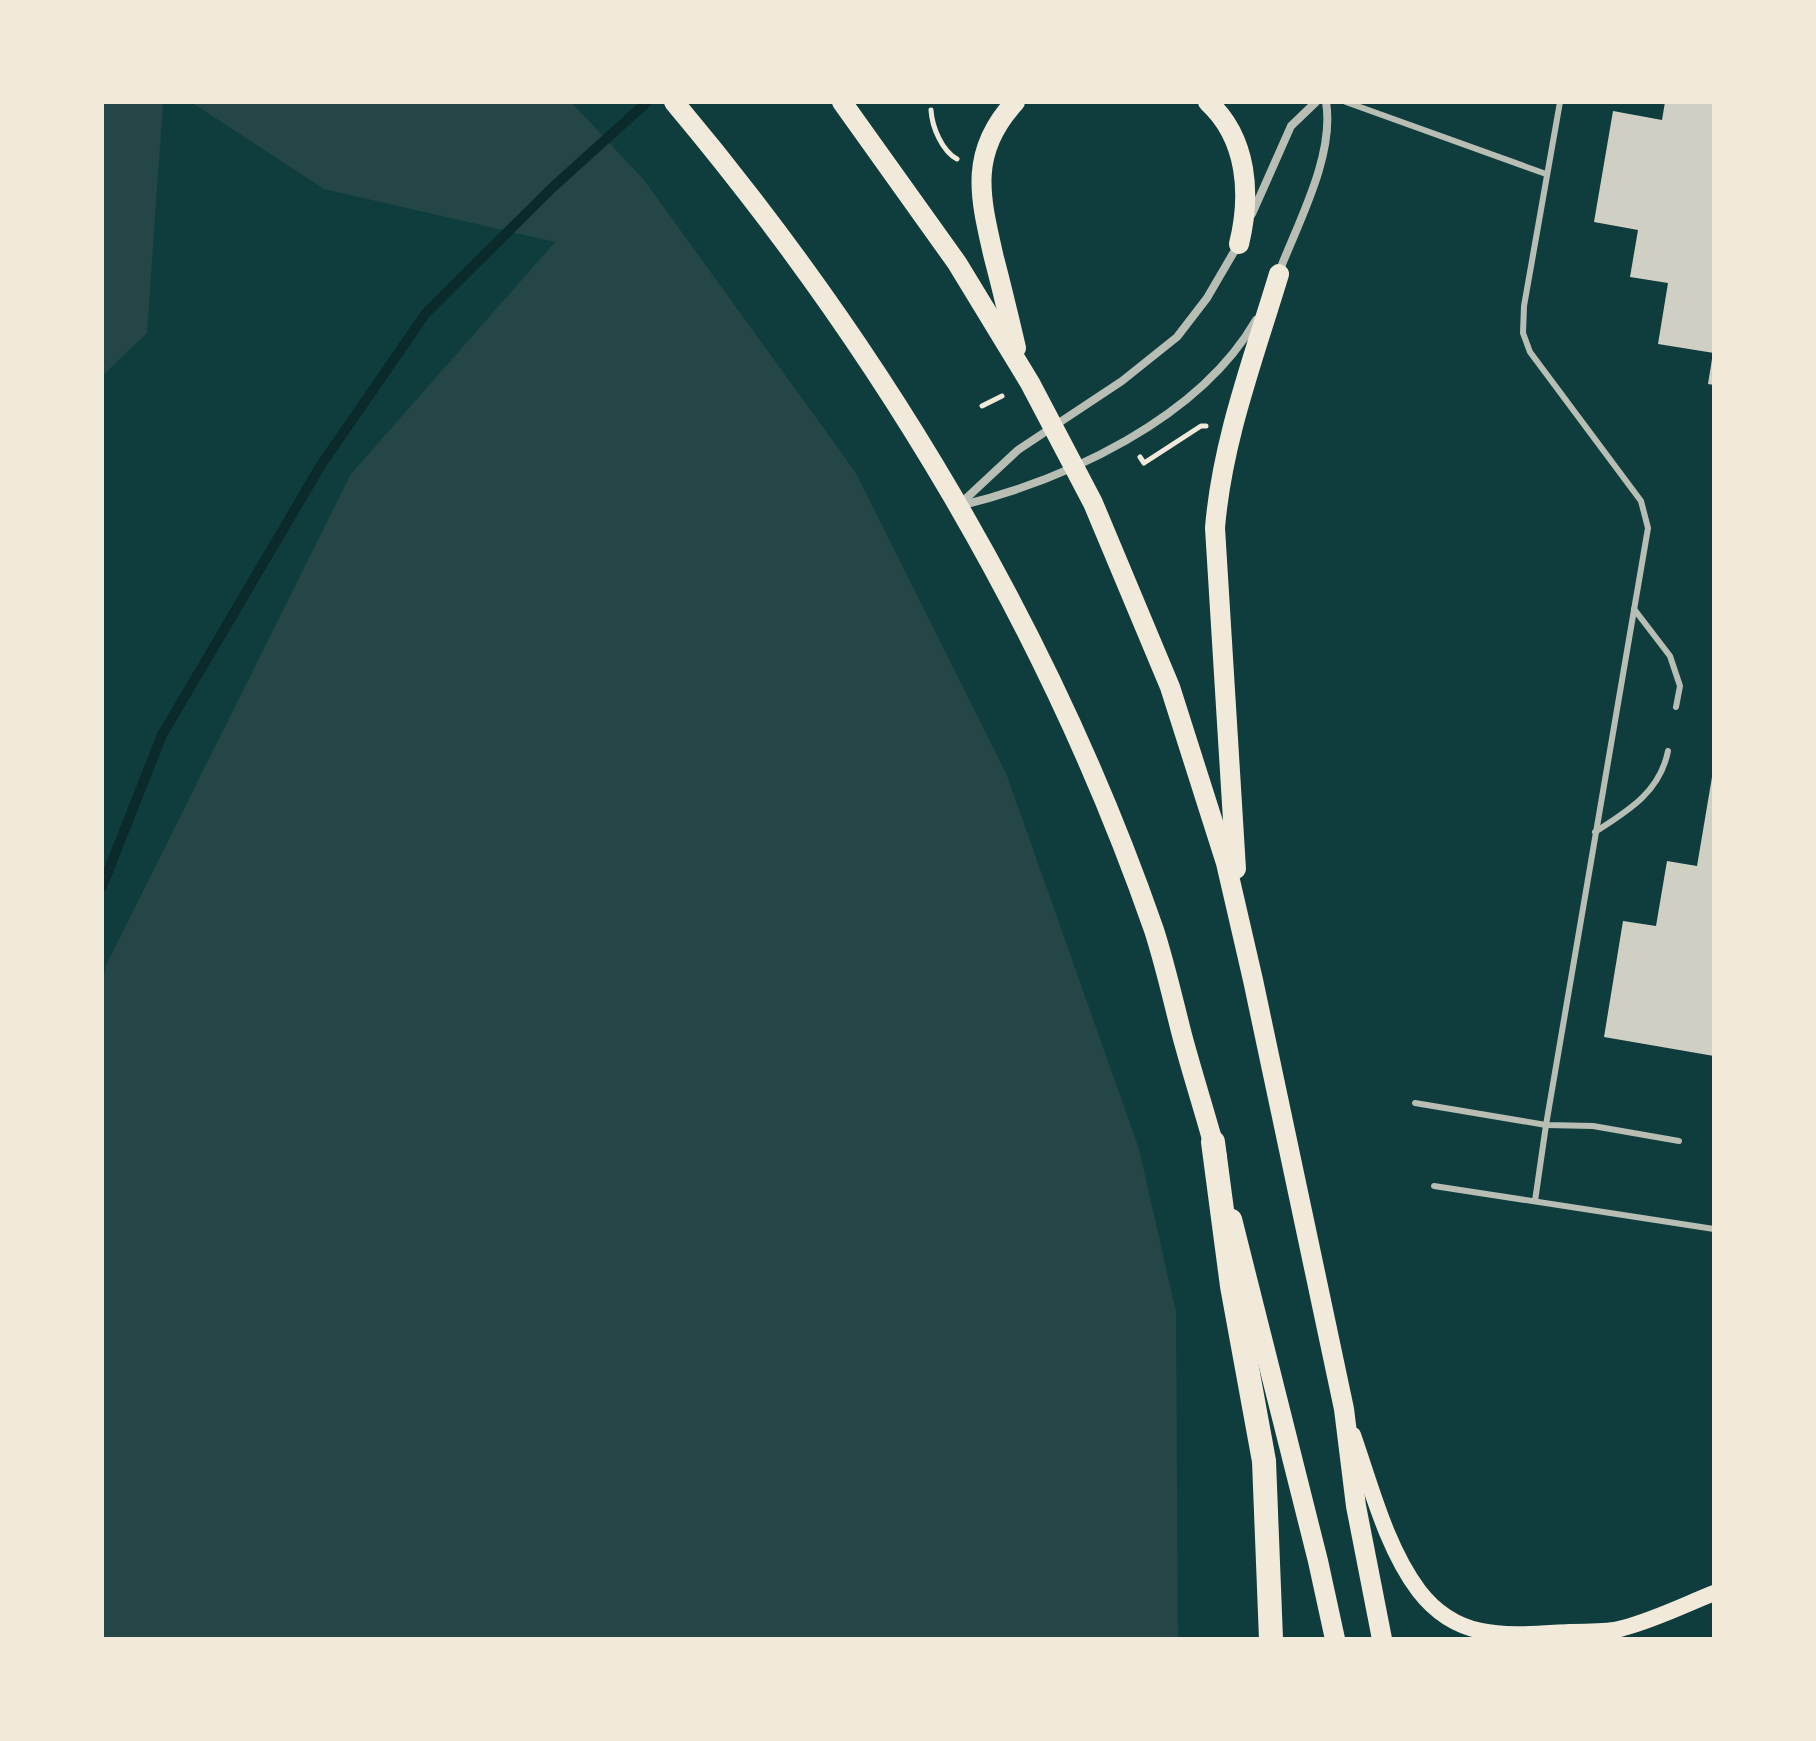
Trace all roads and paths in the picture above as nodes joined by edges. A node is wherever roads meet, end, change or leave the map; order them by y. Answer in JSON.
{"nodes":[{"id":1,"x":842,"y":102,"type":"edge"},
{"id":2,"x":1015,"y":102,"type":"edge"},
{"id":3,"x":1208,"y":102,"type":"edge"},
{"id":4,"x":1316,"y":102,"type":"edge"},
{"id":5,"x":1326,"y":102,"type":"edge"},
{"id":6,"x":1346,"y":102,"type":"edge"},
{"id":7,"x":1560,"y":102,"type":"edge"},
{"id":8,"x":680,"y":110,"type":"edge"},
{"id":9,"x":931,"y":110,"type":"dead end"},
{"id":10,"x":961,"y":162,"type":"dead end"},
{"id":11,"x":1546,"y":174,"type":"junction"},
{"id":12,"x":1239,"y":244,"type":"junction"},
{"id":13,"x":1279,"y":274,"type":"junction"},
{"id":14,"x":1020,"y":367,"type":"junction"},
{"id":15,"x":1002,"y":396,"type":"dead end"},
{"id":16,"x":982,"y":406,"type":"dead end"},
{"id":17,"x":1053,"y":425,"type":"junction"},
{"id":18,"x":1210,"y":426,"type":"dead end"},
{"id":19,"x":1140,"y":457,"type":"dead end"},
{"id":20,"x":1075,"y":466,"type":"junction"},
{"id":21,"x":957,"y":507,"type":"junction"},
{"id":22,"x":1634,"y":609,"type":"junction"},
{"id":23,"x":1676,"y":707,"type":"dead end"},
{"id":24,"x":1668,"y":751,"type":"dead end"},
{"id":25,"x":1595,"y":832,"type":"junction"},
{"id":26,"x":1240,"y":921,"type":"junction"},
{"id":27,"x":1415,"y":1103,"type":"dead end"},
{"id":28,"x":1546,"y":1125,"type":"junction"},
{"id":29,"x":1679,"y":1141,"type":"dead end"},
{"id":30,"x":1213,"y":1142,"type":"junction"},
{"id":31,"x":1434,"y":1186,"type":"dead end"},
{"id":32,"x":1535,"y":1201,"type":"junction"},
{"id":33,"x":1714,"y":1229,"type":"edge"},
{"id":34,"x":1344,"y":1409,"type":"junction"},
{"id":35,"x":1714,"y":1593,"type":"edge"},
{"id":36,"x":1616,"y":1634,"type":"edge"},
{"id":37,"x":1271,"y":1639,"type":"edge"},
{"id":38,"x":1335,"y":1639,"type":"edge"},
{"id":39,"x":1382,"y":1639,"type":"edge"}],
"edges":[{"from":1,"to":14,"type":"main road"},
{"from":2,"to":14,"type":"main road"},
{"from":3,"to":12,"type":"main road"},
{"from":4,"to":12,"type":"street"},
{"from":5,"to":13,"type":"street"},
{"from":6,"to":11,"type":"lane"},
{"from":7,"to":11,"type":"lane"},
{"from":8,"to":21,"type":"main road"},
{"from":9,"to":10,"type":"path"},
{"from":11,"to":22,"type":"lane"},
{"from":12,"to":17,"type":"street"},
{"from":13,"to":20,"type":"street"},
{"from":13,"to":26,"type":"main road"},
{"from":14,"to":17,"type":"main road"},
{"from":15,"to":16,"type":"path"},
{"from":17,"to":20,"type":"main road"},
{"from":17,"to":21,"type":"street"},
{"from":18,"to":19,"type":"path"},
{"from":20,"to":21,"type":"street"},
{"from":20,"to":26,"type":"main road"},
{"from":21,"to":30,"type":"main road"},
{"from":22,"to":23,"type":"lane"},
{"from":22,"to":25,"type":"lane"},
{"from":24,"to":25,"type":"lane"},
{"from":25,"to":28,"type":"lane"},
{"from":26,"to":34,"type":"main road"},
{"from":27,"to":28,"type":"lane"},
{"from":28,"to":29,"type":"lane"},
{"from":28,"to":32,"type":"lane"},
{"from":30,"to":37,"type":"highway"},
{"from":30,"to":38,"type":"main road"},
{"from":31,"to":32,"type":"lane"},
{"from":32,"to":33,"type":"lane"},
{"from":34,"to":36,"type":"main road"},
{"from":34,"to":39,"type":"main road"},
{"from":35,"to":36,"type":"main road"}]}
